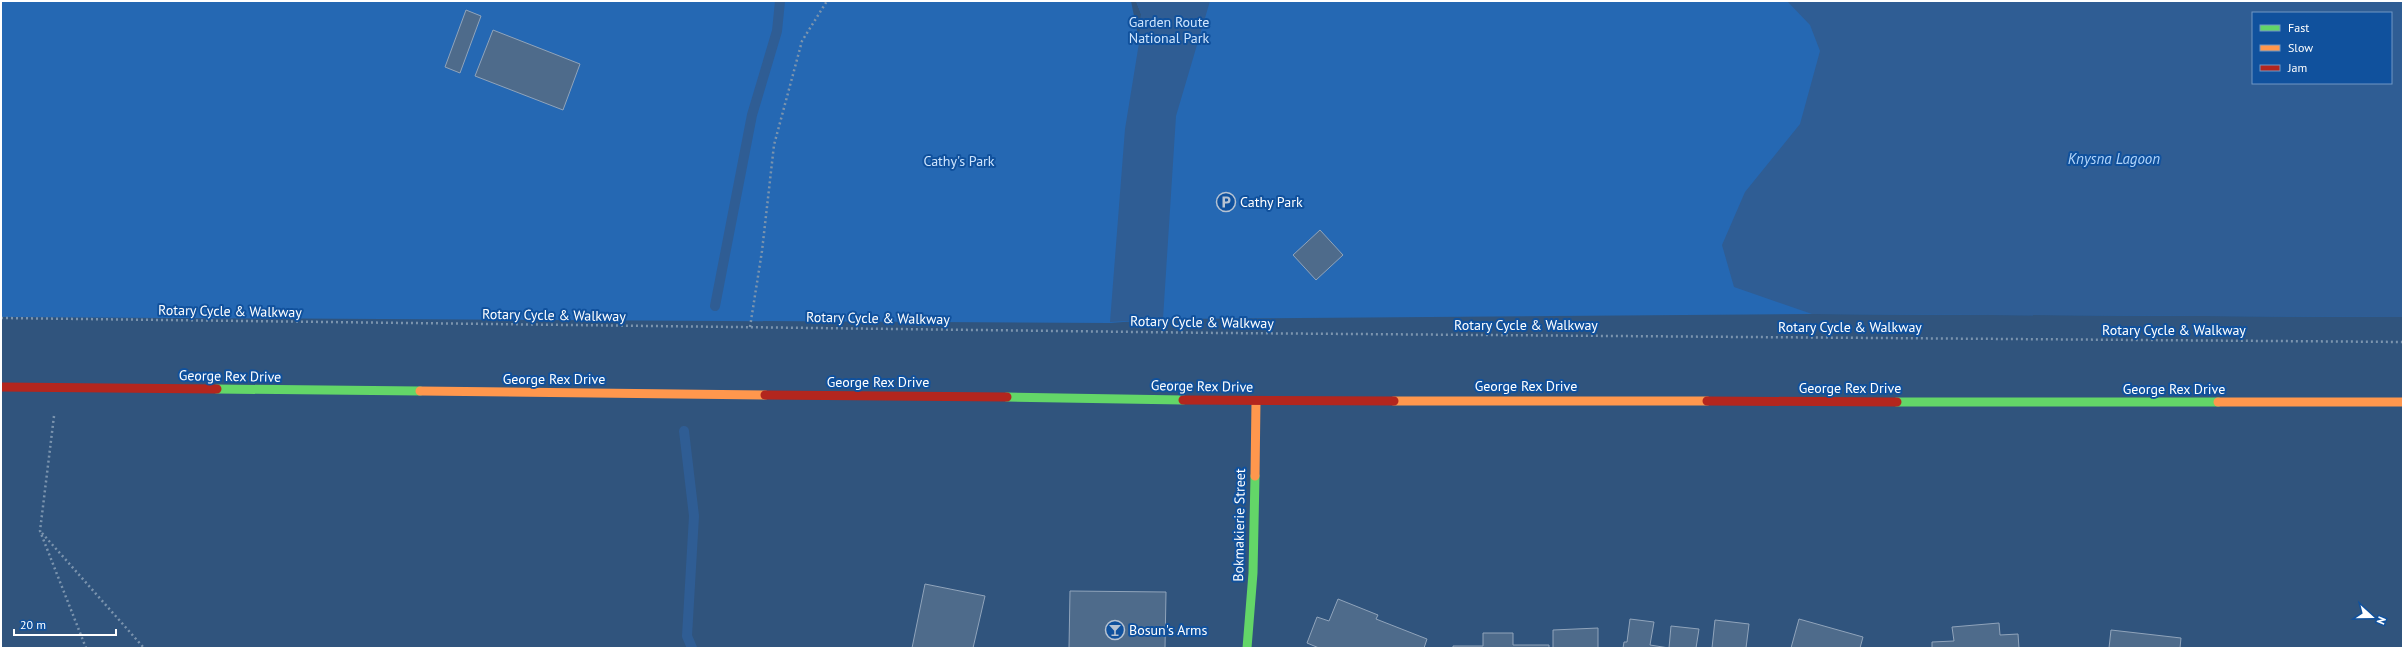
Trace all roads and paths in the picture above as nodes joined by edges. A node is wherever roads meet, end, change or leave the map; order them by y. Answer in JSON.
{"nodes":[{"id":1,"x":826,"y":1,"type":"edge"},
{"id":2,"x":1,"y":318,"type":"edge"},
{"id":3,"x":750,"y":327,"type":"junction"},
{"id":4,"x":2403,"y":342,"type":"edge"},
{"id":5,"x":1,"y":387,"type":"edge"},
{"id":6,"x":58,"y":388,"type":"junction"},
{"id":7,"x":1256,"y":401,"type":"junction"},
{"id":8,"x":2403,"y":402,"type":"edge"},
{"id":9,"x":40,"y":531,"type":"junction"},
{"id":10,"x":86,"y":648,"type":"edge"},
{"id":11,"x":144,"y":648,"type":"edge"},
{"id":12,"x":1247,"y":648,"type":"edge"}],
"edges":[{"from":1,"to":3,"type":"path"},
{"from":2,"to":3,"type":"path","name":"Rotary Cycle & Walkway"},
{"from":3,"to":4,"type":"path","name":"Rotary Cycle & Walkway"},
{"from":5,"to":6,"type":"street","name":"George Rex Drive"},
{"from":6,"to":7,"type":"street","name":"George Rex Drive"},
{"from":6,"to":9,"type":"path"},
{"from":7,"to":8,"type":"street","name":"George Rex Drive"},
{"from":7,"to":12,"type":"street","name":"Bokmakierie Street"},
{"from":9,"to":10,"type":"path"},
{"from":9,"to":11,"type":"path"}]}
